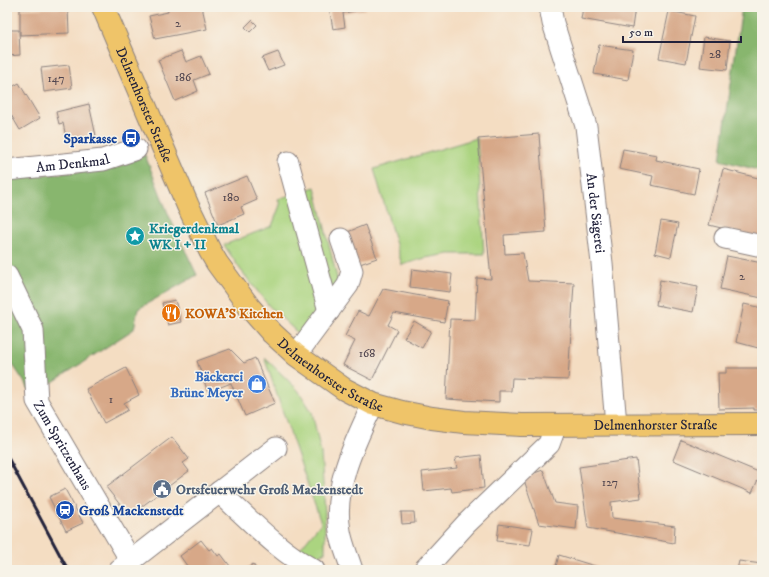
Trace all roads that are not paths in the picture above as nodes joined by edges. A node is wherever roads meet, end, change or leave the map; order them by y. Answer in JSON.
{"nodes":[{"id":1,"x":103,"y":7,"type":"edge"},
{"id":2,"x":550,"y":7,"type":"edge"},
{"id":3,"x":136,"y":149,"type":"dead end"},
{"id":4,"x":288,"y":162,"type":"dead end"},
{"id":5,"x":7,"y":170,"type":"edge"},
{"id":6,"x":725,"y":238,"type":"dead end"},
{"id":7,"x":341,"y":239,"type":"dead end"},
{"id":8,"x":762,"y":246,"type":"edge"},
{"id":9,"x":7,"y":276,"type":"edge"},
{"id":10,"x":329,"y":311,"type":"junction"},
{"id":11,"x":296,"y":355,"type":"junction"},
{"id":12,"x":373,"y":404,"type":"junction"},
{"id":13,"x":616,"y":424,"type":"junction"},
{"id":14,"x":762,"y":424,"type":"edge"},
{"id":15,"x":556,"y":425,"type":"junction"},
{"id":16,"x":276,"y":448,"type":"dead end"},
{"id":17,"x":219,"y":492,"type":"junction"},
{"id":18,"x":125,"y":565,"type":"edge"},
{"id":19,"x":314,"y":570,"type":"edge"},
{"id":20,"x":351,"y":570,"type":"edge"},
{"id":21,"x":424,"y":570,"type":"edge"}],
"edges":[{"from":1,"to":11,"type":"main road","name":"Delmenhorster Straße"},
{"from":2,"to":13,"type":"street","name":"An der Sägerei"},
{"from":3,"to":5,"type":"street","name":"Am Denkmal"},
{"from":4,"to":10,"type":"street"},
{"from":6,"to":8,"type":"street"},
{"from":7,"to":10,"type":"street"},
{"from":9,"to":18,"type":"street","name":"Zum Spritzenhaus"},
{"from":10,"to":11,"type":"street"},
{"from":11,"to":12,"type":"main road","name":"Delmenhorster Straße"},
{"from":12,"to":15,"type":"main road","name":"Delmenhorster Straße"},
{"from":12,"to":20,"type":"street"},
{"from":13,"to":14,"type":"main road","name":"Delmenhorster Straße"},
{"from":13,"to":15,"type":"main road","name":"Delmenhorster Straße"},
{"from":15,"to":21,"type":"street"},
{"from":16,"to":17,"type":"street"},
{"from":17,"to":18,"type":"street"},
{"from":17,"to":19,"type":"street"}]}
